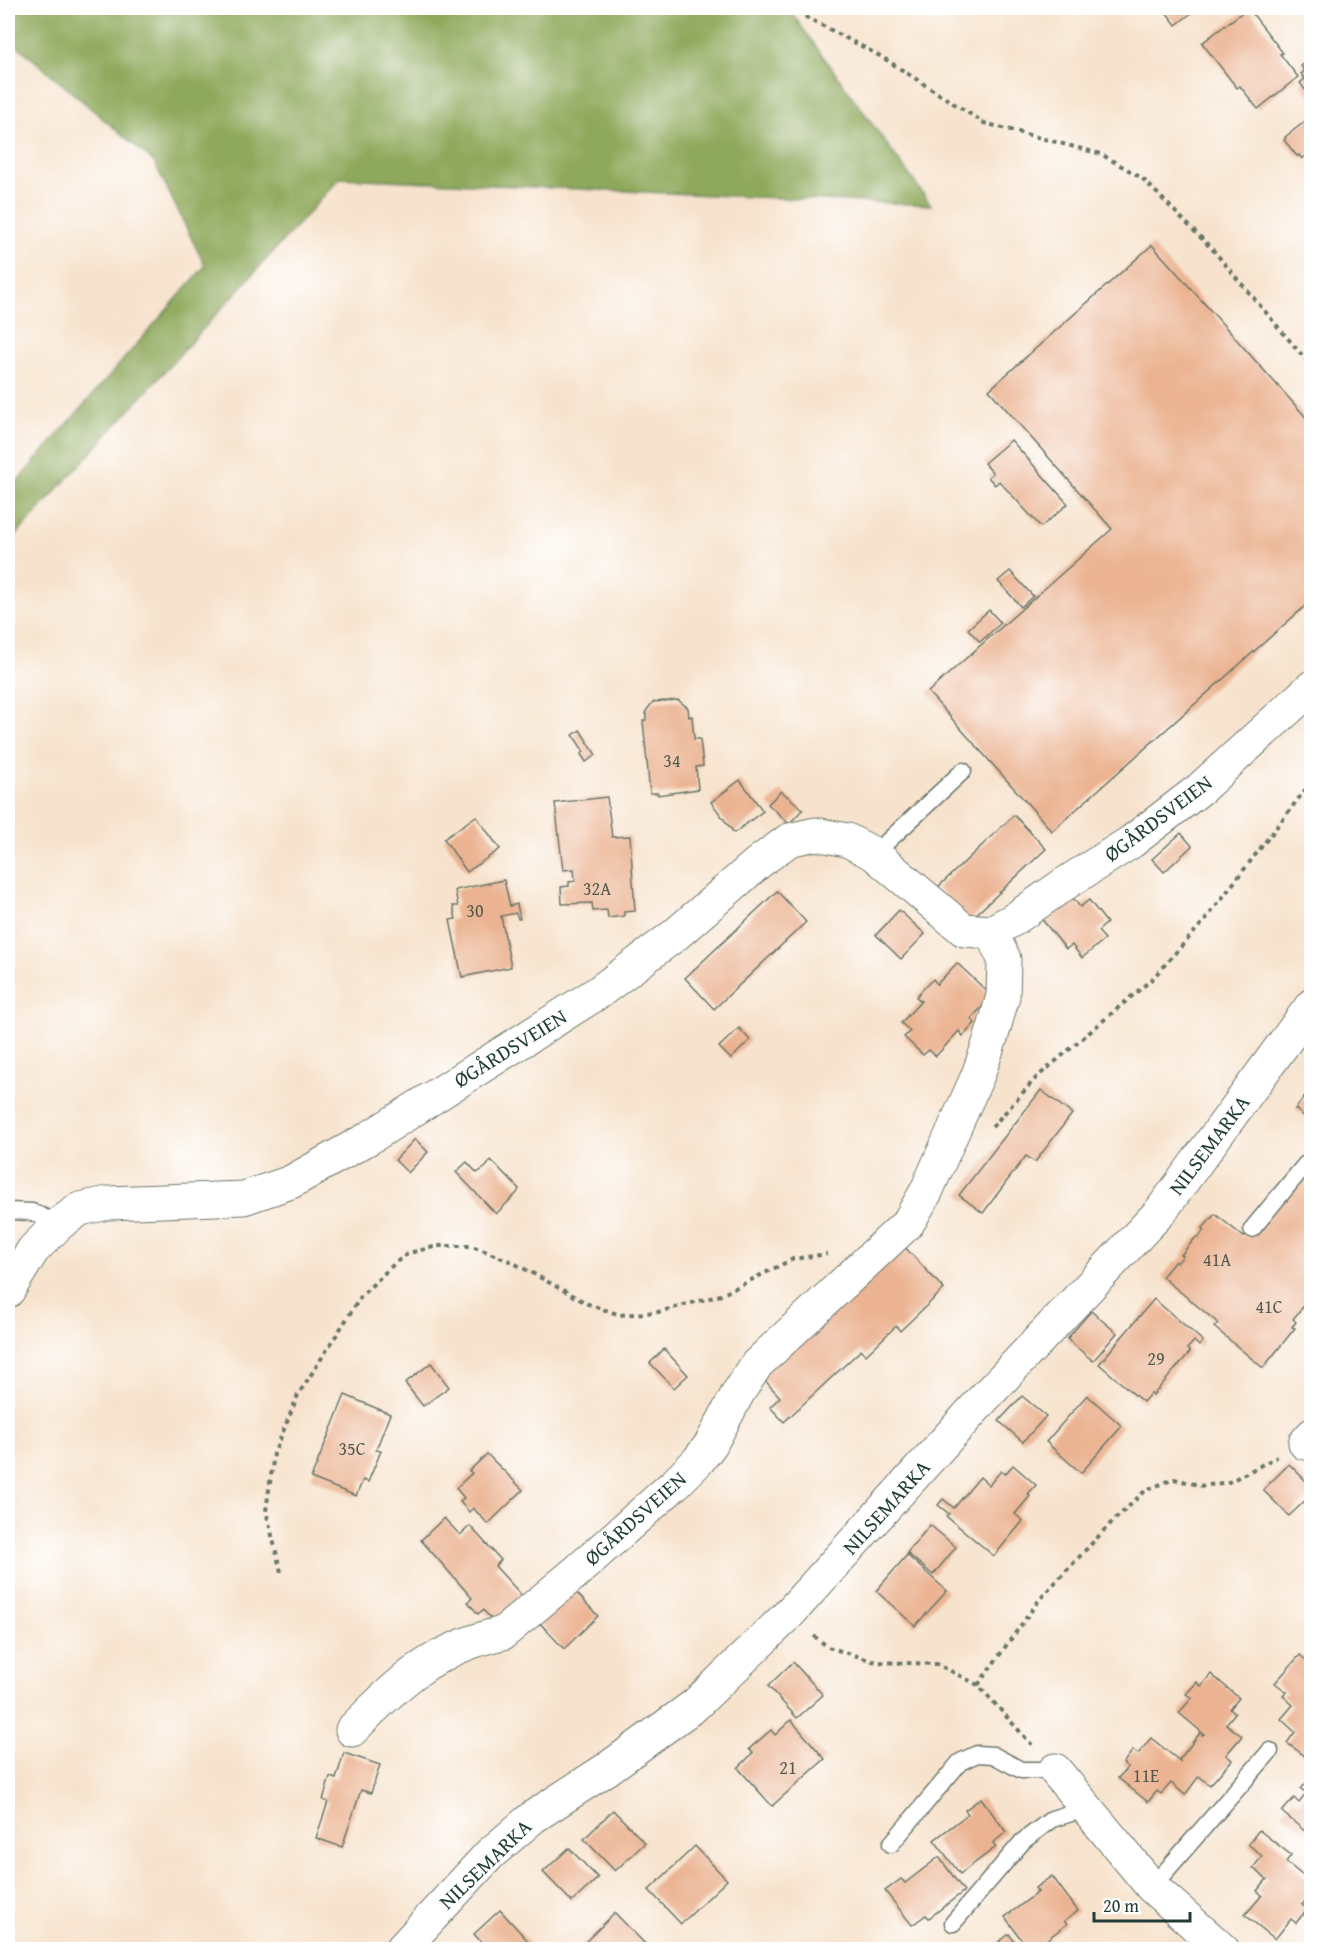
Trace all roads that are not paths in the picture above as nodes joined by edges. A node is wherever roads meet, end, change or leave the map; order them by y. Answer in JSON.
{"nodes":[{"id":1,"x":1311,"y":687,"type":"edge"},
{"id":2,"x":963,"y":771,"type":"dead end"},
{"id":3,"x":874,"y":854,"type":"junction"},
{"id":4,"x":991,"y":932,"type":"junction"},
{"id":5,"x":1311,"y":1005,"type":"edge"},
{"id":6,"x":1311,"y":1160,"type":"edge"},
{"id":7,"x":8,"y":1211,"type":"edge"},
{"id":8,"x":59,"y":1224,"type":"junction"},
{"id":9,"x":1252,"y":1229,"type":"dead end"},
{"id":10,"x":8,"y":1292,"type":"edge"},
{"id":11,"x":352,"y":1730,"type":"dead end"},
{"id":12,"x":1270,"y":1751,"type":"dead end"},
{"id":13,"x":1055,"y":1770,"type":"joint"},
{"id":14,"x":1087,"y":1808,"type":"junction"},
{"id":15,"x":891,"y":1844,"type":"dead end"},
{"id":16,"x":1152,"y":1887,"type":"junction"},
{"id":17,"x":953,"y":1923,"type":"dead end"},
{"id":18,"x":401,"y":1950,"type":"edge"},
{"id":19,"x":1223,"y":1950,"type":"edge"}],
"edges":[{"from":1,"to":4,"type":"street","name":"ØGÅRDSVEIEN"},
{"from":2,"to":3,"type":"lane"},
{"from":3,"to":4,"type":"street","name":"ØGÅRDSVEIEN"},
{"from":3,"to":8,"type":"street","name":"ØGÅRDSVEIEN"},
{"from":4,"to":11,"type":"street","name":"ØGÅRDSVEIEN"},
{"from":5,"to":18,"type":"street","name":"NILSEMARKA"},
{"from":6,"to":9,"type":"lane"},
{"from":7,"to":8,"type":"lane"},
{"from":8,"to":10,"type":"street","name":"ØGÅRDSVEIEN"},
{"from":12,"to":16,"type":"lane"},
{"from":13,"to":14,"type":"street"},
{"from":13,"to":15,"type":"lane"},
{"from":14,"to":16,"type":"street"},
{"from":14,"to":17,"type":"lane"},
{"from":16,"to":19,"type":"street"}]}
